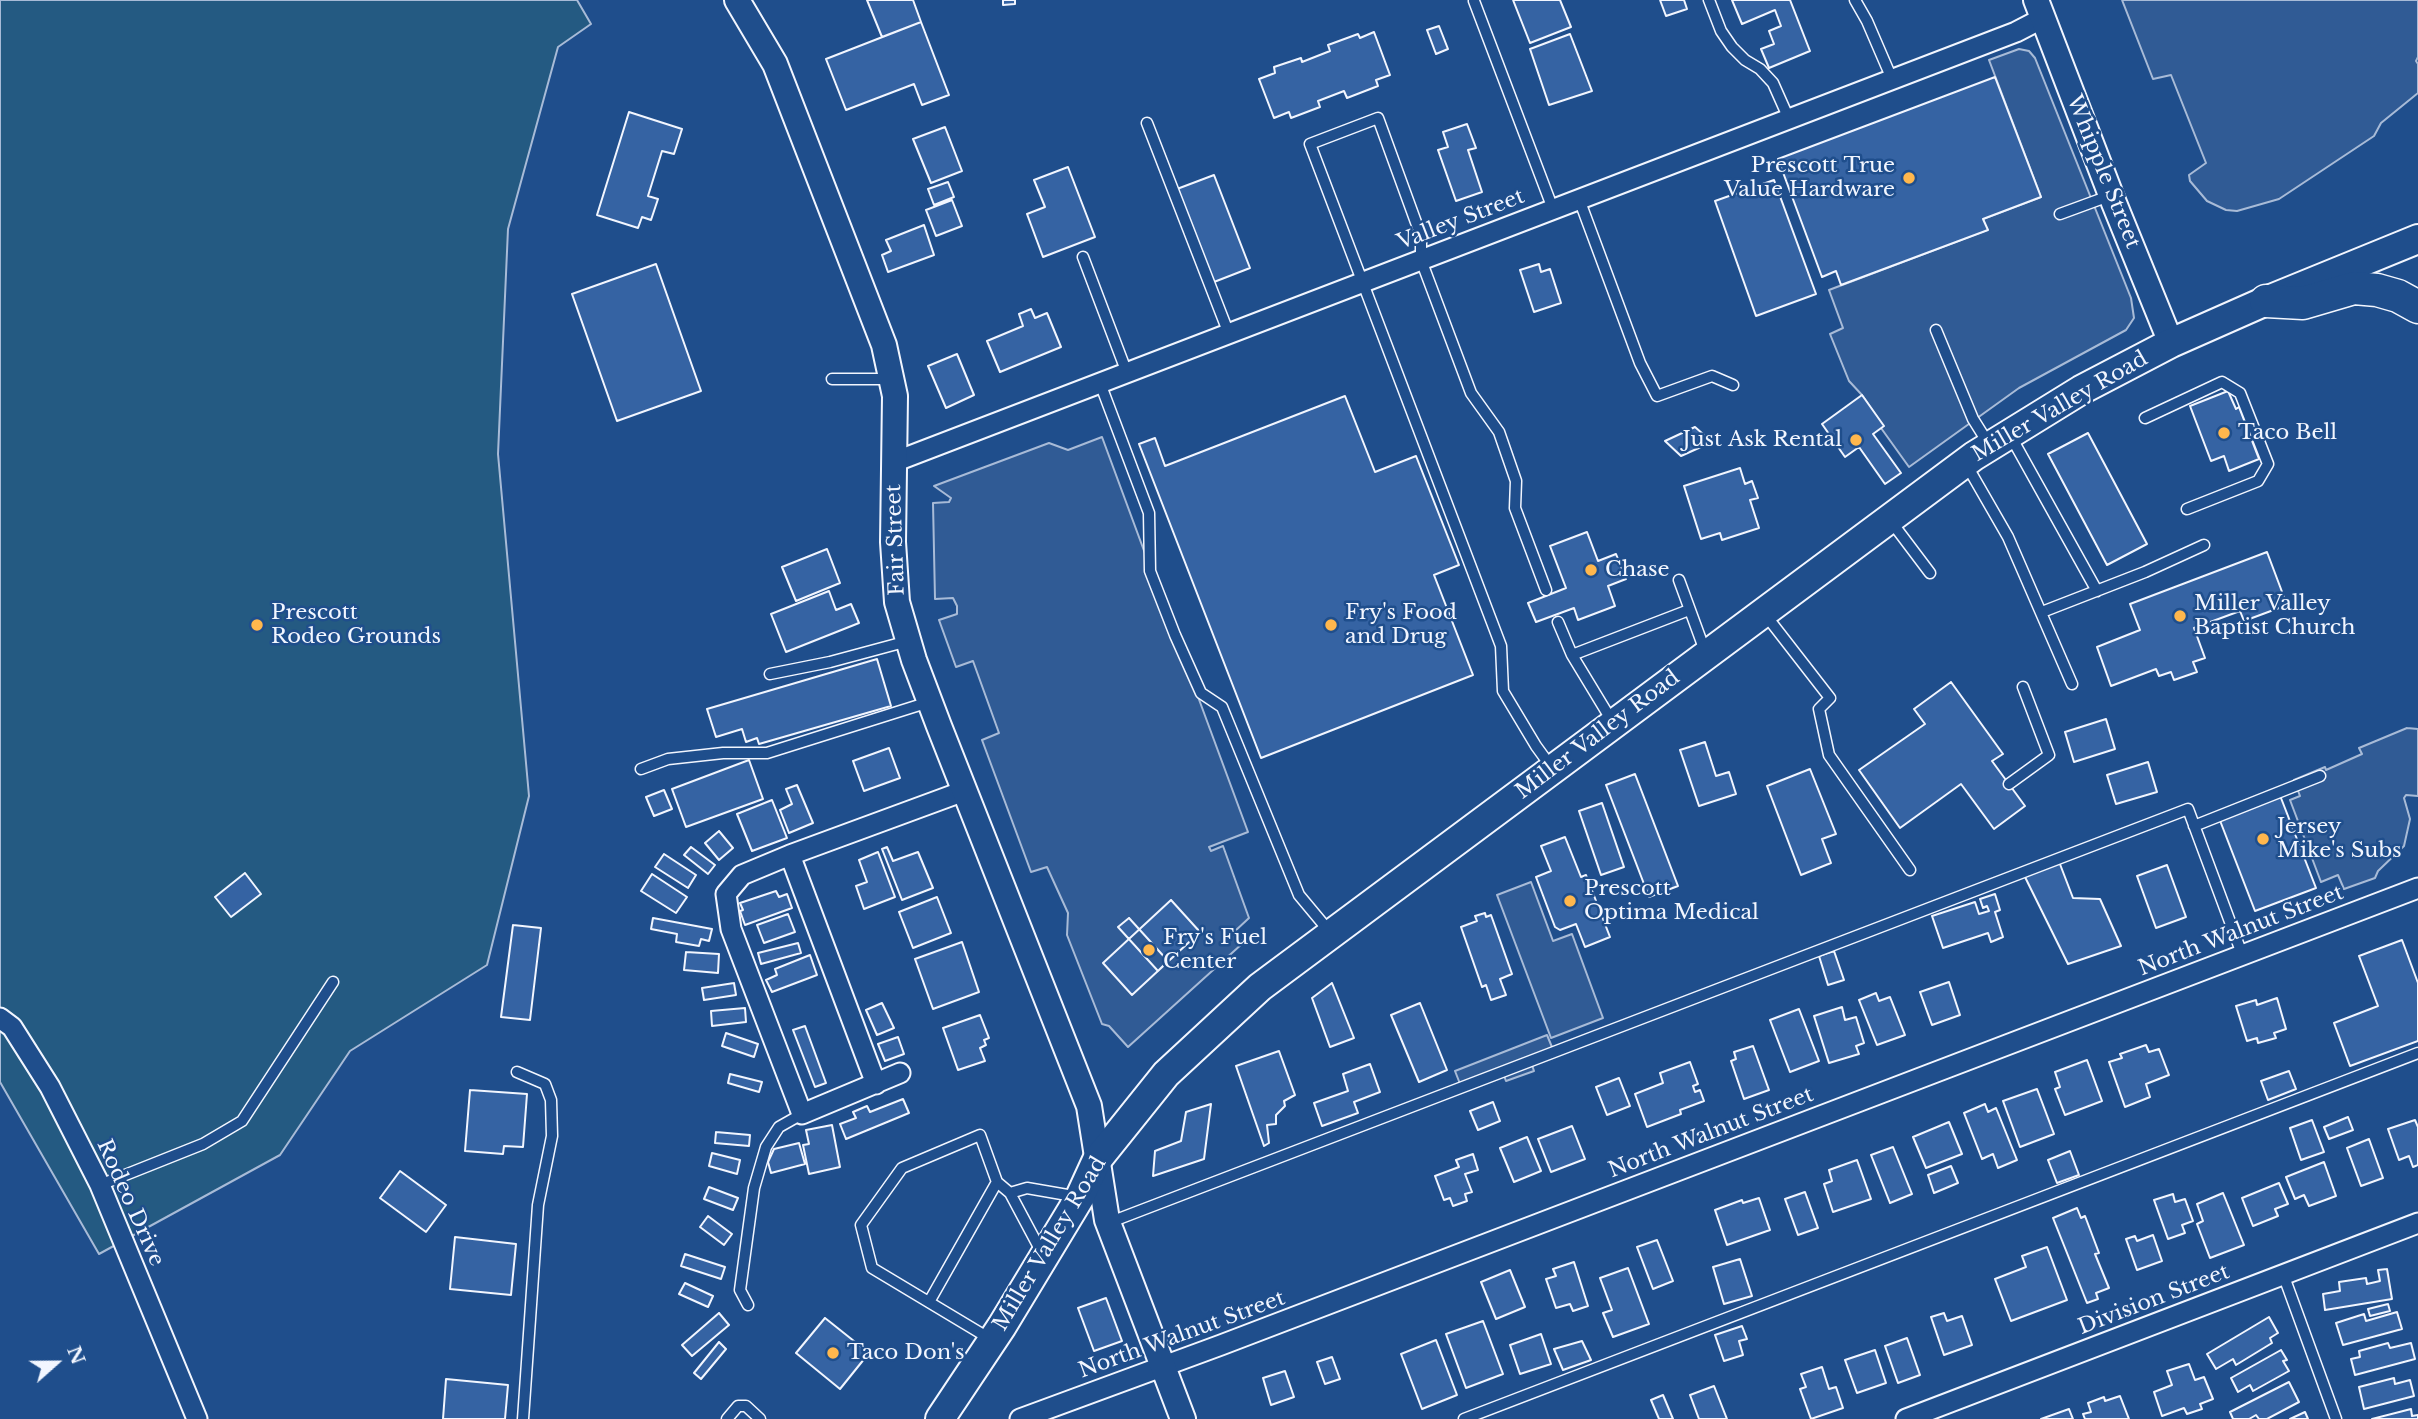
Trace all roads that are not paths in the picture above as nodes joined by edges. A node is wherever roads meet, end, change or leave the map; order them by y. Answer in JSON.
{"nodes":[{"id":1,"x":737,"y":0,"type":"edge"},
{"id":2,"x":1709,"y":0,"type":"edge"},
{"id":3,"x":1855,"y":0,"type":"edge"},
{"id":4,"x":1474,"y":1,"type":"edge"},
{"id":5,"x":2039,"y":9,"type":"edge"},
{"id":6,"x":1892,"y":79,"type":"junction"},
{"id":7,"x":1789,"y":119,"type":"junction"},
{"id":8,"x":1147,"y":123,"type":"dead end"},
{"id":9,"x":2111,"y":195,"type":"junction"},
{"id":10,"x":1579,"y":199,"type":"junction"},
{"id":11,"x":1553,"y":209,"type":"junction"},
{"id":12,"x":2060,"y":214,"type":"dead end"},
{"id":13,"x":2418,"y":239,"type":"edge"},
{"id":14,"x":1083,"y":257,"type":"dead end"},
{"id":15,"x":1421,"y":260,"type":"junction"},
{"id":16,"x":1361,"y":283,"type":"junction"},
{"id":17,"x":2266,"y":301,"type":"junction"},
{"id":18,"x":2418,"y":307,"type":"edge"},
{"id":19,"x":1936,"y":330,"type":"dead end"},
{"id":20,"x":1229,"y":334,"type":"junction"},
{"id":21,"x":2172,"y":343,"type":"junction"},
{"id":22,"x":1127,"y":373,"type":"junction"},
{"id":23,"x":832,"y":379,"type":"dead end"},
{"id":24,"x":891,"y":379,"type":"junction"},
{"id":25,"x":1100,"y":383,"type":"junction"},
{"id":26,"x":1732,"y":385,"type":"dead end"},
{"id":27,"x":2145,"y":418,"type":"dead end"},
{"id":28,"x":2000,"y":441,"type":"junction"},
{"id":29,"x":894,"y":462,"type":"junction"},
{"id":30,"x":1965,"y":463,"type":"junction"},
{"id":31,"x":2187,"y":509,"type":"dead end"},
{"id":32,"x":1889,"y":519,"type":"junction"},
{"id":33,"x":2204,"y":545,"type":"dead end"},
{"id":34,"x":1930,"y":573,"type":"dead end"},
{"id":35,"x":1679,"y":580,"type":"dead end"},
{"id":36,"x":1546,"y":590,"type":"dead end"},
{"id":37,"x":2097,"y":591,"type":"junction"},
{"id":38,"x":1689,"y":610,"type":"junction"},
{"id":39,"x":2042,"y":612,"type":"junction"},
{"id":40,"x":1763,"y":613,"type":"junction"},
{"id":41,"x":1558,"y":622,"type":"dead end"},
{"id":42,"x":908,"y":641,"type":"junction"},
{"id":43,"x":1572,"y":655,"type":"junction"},
{"id":44,"x":1707,"y":655,"type":"junction"},
{"id":45,"x":770,"y":674,"type":"dead end"},
{"id":46,"x":2072,"y":684,"type":"dead end"},
{"id":47,"x":2023,"y":687,"type":"dead end"},
{"id":48,"x":930,"y":702,"type":"junction"},
{"id":49,"x":1614,"y":724,"type":"junction"},
{"id":50,"x":641,"y":769,"type":"dead end"},
{"id":51,"x":1553,"y":769,"type":"junction"},
{"id":52,"x":2319,"y":776,"type":"dead end"},
{"id":53,"x":2009,"y":784,"type":"dead end"},
{"id":54,"x":964,"y":791,"type":"junction"},
{"id":55,"x":2194,"y":826,"type":"junction"},
{"id":56,"x":790,"y":855,"type":"junction"},
{"id":57,"x":1910,"y":870,"type":"dead end"},
{"id":58,"x":2418,"y":888,"type":"edge"},
{"id":59,"x":1331,"y":934,"type":"junction"},
{"id":60,"x":2242,"y":954,"type":"junction"},
{"id":61,"x":333,"y":982,"type":"dead end"},
{"id":62,"x":0,"y":1018,"type":"edge"},
{"id":63,"x":2418,"y":1053,"type":"edge"},
{"id":64,"x":517,"y":1072,"type":"dead end"},
{"id":65,"x":900,"y":1073,"type":"dead end"},
{"id":66,"x":876,"y":1084,"type":"junction"},
{"id":67,"x":802,"y":1114,"type":"junction"},
{"id":68,"x":1097,"y":1160,"type":"junction"},
{"id":69,"x":997,"y":1182,"type":"junction"},
{"id":70,"x":100,"y":1185,"type":"junction"},
{"id":71,"x":1010,"y":1193,"type":"junction"},
{"id":72,"x":1080,"y":1197,"type":"junction"},
{"id":73,"x":1108,"y":1223,"type":"junction"},
{"id":74,"x":2418,"y":1223,"type":"edge"},
{"id":75,"x":1044,"y":1256,"type":"junction"},
{"id":76,"x":2283,"y":1275,"type":"junction"},
{"id":77,"x":929,"y":1302,"type":"junction"},
{"id":78,"x":748,"y":1305,"type":"dead end"},
{"id":79,"x":992,"y":1340,"type":"junction"},
{"id":80,"x":1164,"y":1367,"type":"junction"},
{"id":81,"x":197,"y":1419,"type":"edge"},
{"id":82,"x":523,"y":1419,"type":"edge"},
{"id":83,"x":727,"y":1419,"type":"edge"},
{"id":84,"x":760,"y":1419,"type":"edge"},
{"id":85,"x":940,"y":1419,"type":"edge"},
{"id":86,"x":1020,"y":1419,"type":"edge"},
{"id":87,"x":1183,"y":1419,"type":"edge"},
{"id":88,"x":1464,"y":1419,"type":"edge"},
{"id":89,"x":1906,"y":1419,"type":"edge"},
{"id":90,"x":2336,"y":1419,"type":"edge"}],
"edges":[{"from":1,"to":24,"type":"street","name":"Fair Street"},
{"from":2,"to":7,"type":"lane"},
{"from":3,"to":6,"type":"lane"},
{"from":4,"to":11,"type":"lane"},
{"from":5,"to":6,"type":"street","name":"Valley Street"},
{"from":5,"to":9,"type":"street","name":"Whipple Street"},
{"from":6,"to":7,"type":"street","name":"Valley Street"},
{"from":7,"to":10,"type":"street","name":"Valley Street"},
{"from":8,"to":20,"type":"lane"},
{"from":9,"to":12,"type":"lane"},
{"from":9,"to":21,"type":"street","name":"Whipple Street"},
{"from":10,"to":11,"type":"street","name":"Valley Street"},
{"from":10,"to":26,"type":"lane"},
{"from":11,"to":15,"type":"street","name":"Valley Street"},
{"from":13,"to":17,"type":"main road","name":"Miller Valley Road"},
{"from":14,"to":22,"type":"lane"},
{"from":15,"to":16,"type":"street","name":"Valley Street"},
{"from":15,"to":16,"type":"lane"},
{"from":15,"to":36,"type":"lane"},
{"from":16,"to":20,"type":"street","name":"Valley Street"},
{"from":16,"to":51,"type":"lane"},
{"from":17,"to":18,"type":"main road"},
{"from":17,"to":21,"type":"main road","name":"Miller Valley Road"},
{"from":19,"to":28,"type":"lane"},
{"from":20,"to":22,"type":"street","name":"Valley Street"},
{"from":21,"to":28,"type":"main road","name":"Miller Valley Road"},
{"from":22,"to":25,"type":"street","name":"Valley Street"},
{"from":23,"to":24,"type":"lane"},
{"from":24,"to":29,"type":"street","name":"Fair Street"},
{"from":25,"to":29,"type":"street","name":"Valley Street"},
{"from":25,"to":59,"type":"lane"},
{"from":27,"to":31,"type":"lane"},
{"from":28,"to":30,"type":"main road","name":"Miller Valley Road"},
{"from":28,"to":37,"type":"lane"},
{"from":29,"to":42,"type":"street","name":"Fair Street"},
{"from":30,"to":32,"type":"main road","name":"Miller Valley Road"},
{"from":30,"to":39,"type":"lane"},
{"from":32,"to":34,"type":"lane"},
{"from":32,"to":40,"type":"main road","name":"Miller Valley Road"},
{"from":33,"to":37,"type":"lane"},
{"from":35,"to":38,"type":"lane"},
{"from":37,"to":39,"type":"lane"},
{"from":38,"to":43,"type":"lane"},
{"from":38,"to":44,"type":"lane"},
{"from":39,"to":46,"type":"lane"},
{"from":40,"to":44,"type":"main road","name":"Miller Valley Road"},
{"from":40,"to":57,"type":"lane"},
{"from":41,"to":43,"type":"lane"},
{"from":42,"to":45,"type":"lane"},
{"from":42,"to":48,"type":"street","name":"Fair Street"},
{"from":43,"to":49,"type":"lane"},
{"from":44,"to":49,"type":"main road","name":"Miller Valley Road"},
{"from":47,"to":53,"type":"lane"},
{"from":48,"to":50,"type":"lane"},
{"from":48,"to":54,"type":"street","name":"Fair Street"},
{"from":49,"to":51,"type":"main road","name":"Miller Valley Road"},
{"from":51,"to":59,"type":"main road","name":"Miller Valley Road"},
{"from":52,"to":55,"type":"lane"},
{"from":54,"to":56,"type":"street"},
{"from":54,"to":68,"type":"street","name":"Fair Street"},
{"from":55,"to":60,"type":"lane"},
{"from":55,"to":73,"type":"lane"},
{"from":56,"to":66,"type":"street"},
{"from":56,"to":67,"type":"street"},
{"from":58,"to":60,"type":"street","name":"North Walnut Street"},
{"from":59,"to":68,"type":"main road","name":"Miller Valley Road"},
{"from":60,"to":80,"type":"street","name":"North Walnut Street"},
{"from":61,"to":70,"type":"lane"},
{"from":62,"to":70,"type":"street","name":"Rodeo Drive"},
{"from":63,"to":88,"type":"lane"},
{"from":64,"to":82,"type":"lane"},
{"from":65,"to":66,"type":"street"},
{"from":66,"to":67,"type":"street"},
{"from":67,"to":78,"type":"lane"},
{"from":68,"to":72,"type":"main road","name":"Miller Valley Road"},
{"from":68,"to":73,"type":"street","name":"Fair Street"},
{"from":69,"to":71,"type":"lane"},
{"from":69,"to":77,"type":"lane"},
{"from":69,"to":77,"type":"lane"},
{"from":70,"to":81,"type":"street","name":"Rodeo Drive"},
{"from":71,"to":72,"type":"lane"},
{"from":71,"to":75,"type":"lane"},
{"from":72,"to":75,"type":"main road","name":"Miller Valley Road"},
{"from":73,"to":80,"type":"street","name":"Fair Street"},
{"from":74,"to":76,"type":"street","name":"Division Street"},
{"from":75,"to":79,"type":"main road","name":"Miller Valley Road"},
{"from":76,"to":89,"type":"street","name":"Division Street"},
{"from":76,"to":90,"type":"lane"},
{"from":77,"to":79,"type":"lane"},
{"from":79,"to":85,"type":"main road","name":"Miller Valley Road"},
{"from":80,"to":86,"type":"street","name":"North Walnut Street"},
{"from":80,"to":87,"type":"street","name":"Fair Street"},
{"from":83,"to":84,"type":"lane"}]}
